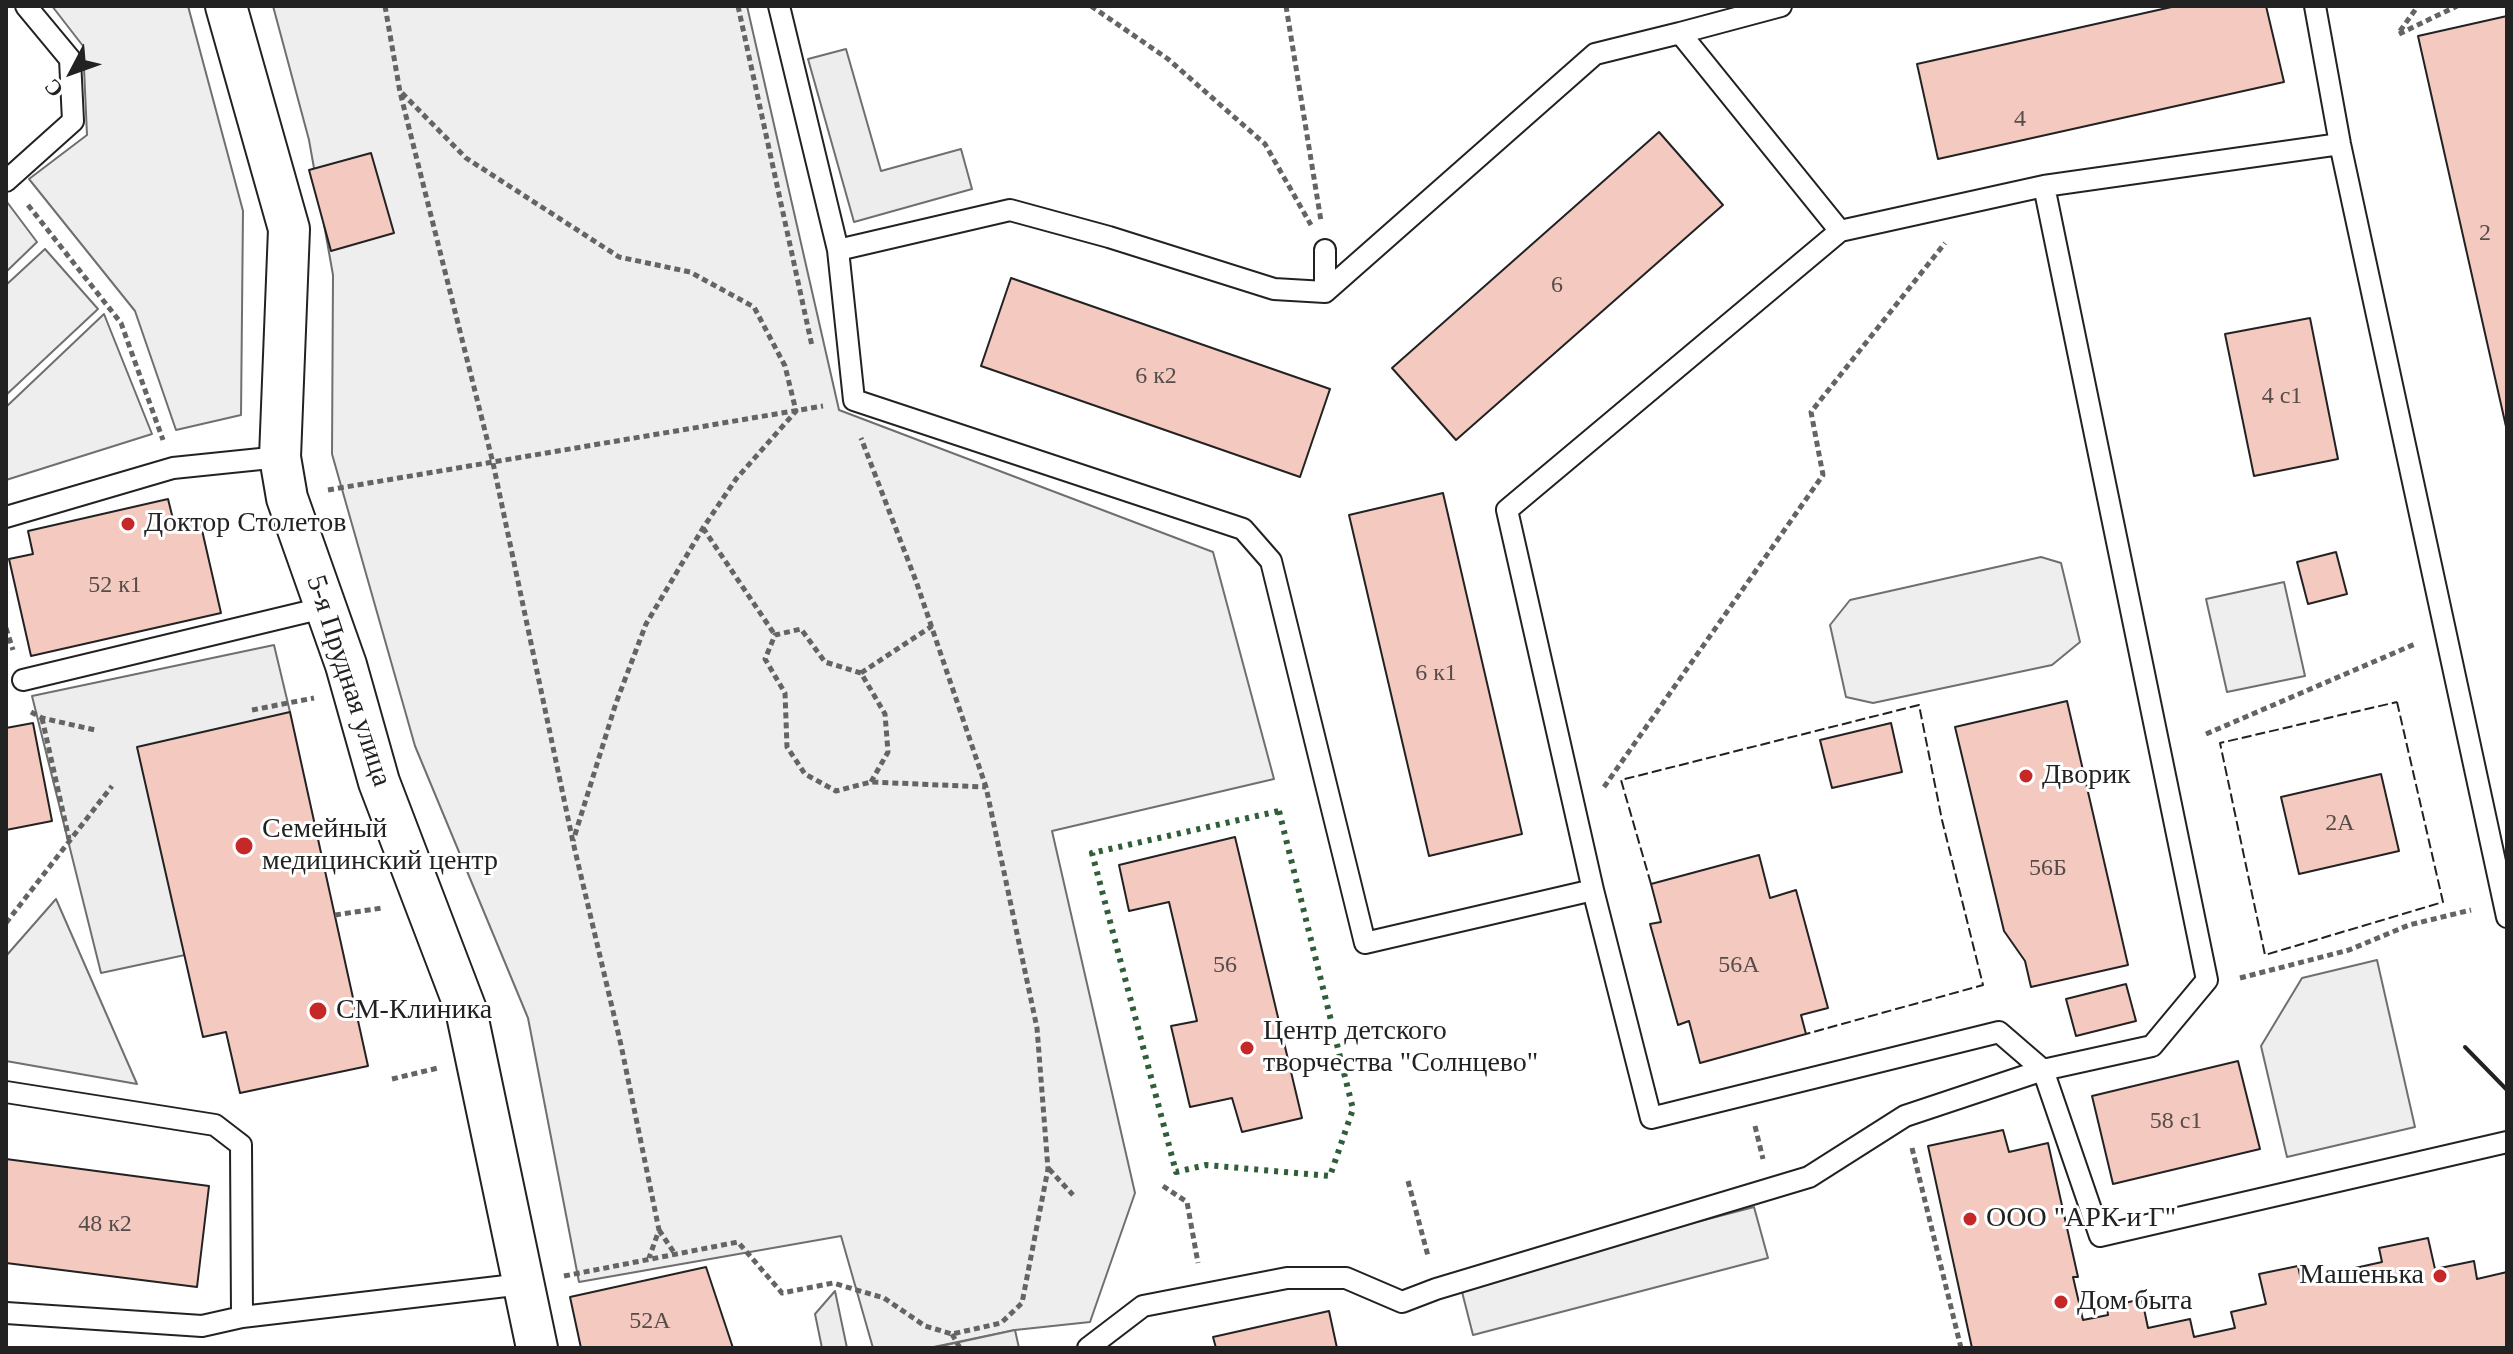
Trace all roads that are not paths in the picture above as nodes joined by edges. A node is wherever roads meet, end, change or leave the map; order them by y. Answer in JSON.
{"nodes":[{"id":1,"x":26,"y":6,"type":"edge"},
{"id":2,"x":226,"y":6,"type":"edge"},
{"id":3,"x":779,"y":6,"type":"edge"},
{"id":4,"x":1781,"y":6,"type":"edge"},
{"id":5,"x":2315,"y":6,"type":"edge"},
{"id":6,"x":1680,"y":33,"type":"junction"},
{"id":7,"x":2340,"y":144,"type":"junction"},
{"id":8,"x":7,"y":180,"type":"edge"},
{"id":9,"x":2044,"y":186,"type":"junction"},
{"id":10,"x":1840,"y":231,"type":"junction"},
{"id":11,"x":838,"y":250,"type":"junction"},
{"id":12,"x":1325,"y":250,"type":"road end"},
{"id":13,"x":1325,"y":292,"type":"junction"},
{"id":14,"x":280,"y":457,"type":"junction"},
{"id":15,"x":6,"y":517,"type":"edge"},
{"id":16,"x":327,"y":607,"type":"junction"},
{"id":17,"x":23,"y":680,"type":"dead end"},
{"id":18,"x":1593,"y":890,"type":"junction"},
{"id":19,"x":2507,"y":917,"type":"edge"},
{"id":20,"x":2043,"y":1070,"type":"junction"},
{"id":21,"x":6,"y":1092,"type":"edge"},
{"id":22,"x":2507,"y":1142,"type":"edge"},
{"id":23,"x":538,"y":1281,"type":"junction"},
{"id":24,"x":6,"y":1313,"type":"edge"},
{"id":25,"x":242,"y":1317,"type":"junction"},
{"id":26,"x":537,"y":1348,"type":"edge"},
{"id":27,"x":1088,"y":1348,"type":"edge"}],
"edges":[{"from":1,"to":8,"type":"lane"},
{"from":2,"to":14,"type":"street","name":"5-я Прудная улица"},
{"from":3,"to":11,"type":"lane"},
{"from":4,"to":6,"type":"lane"},
{"from":5,"to":7,"type":"lane"},
{"from":6,"to":10,"type":"lane"},
{"from":6,"to":13,"type":"lane"},
{"from":7,"to":9,"type":"lane"},
{"from":7,"to":19,"type":"lane"},
{"from":9,"to":10,"type":"lane"},
{"from":9,"to":20,"type":"lane"},
{"from":10,"to":18,"type":"lane"},
{"from":11,"to":13,"type":"lane"},
{"from":11,"to":18,"type":"lane"},
{"from":12,"to":13,"type":"lane"},
{"from":14,"to":15,"type":"lane"},
{"from":14,"to":16,"type":"street","name":"5-я Прудная улица"},
{"from":16,"to":17,"type":"lane"},
{"from":16,"to":23,"type":"street","name":"5-я Прудная улица"},
{"from":18,"to":20,"type":"lane"},
{"from":20,"to":22,"type":"lane"},
{"from":20,"to":27,"type":"lane"},
{"from":21,"to":25,"type":"lane"},
{"from":23,"to":25,"type":"lane"},
{"from":23,"to":26,"type":"street","name":"5-я Прудная улица"},
{"from":24,"to":25,"type":"lane"}]}
